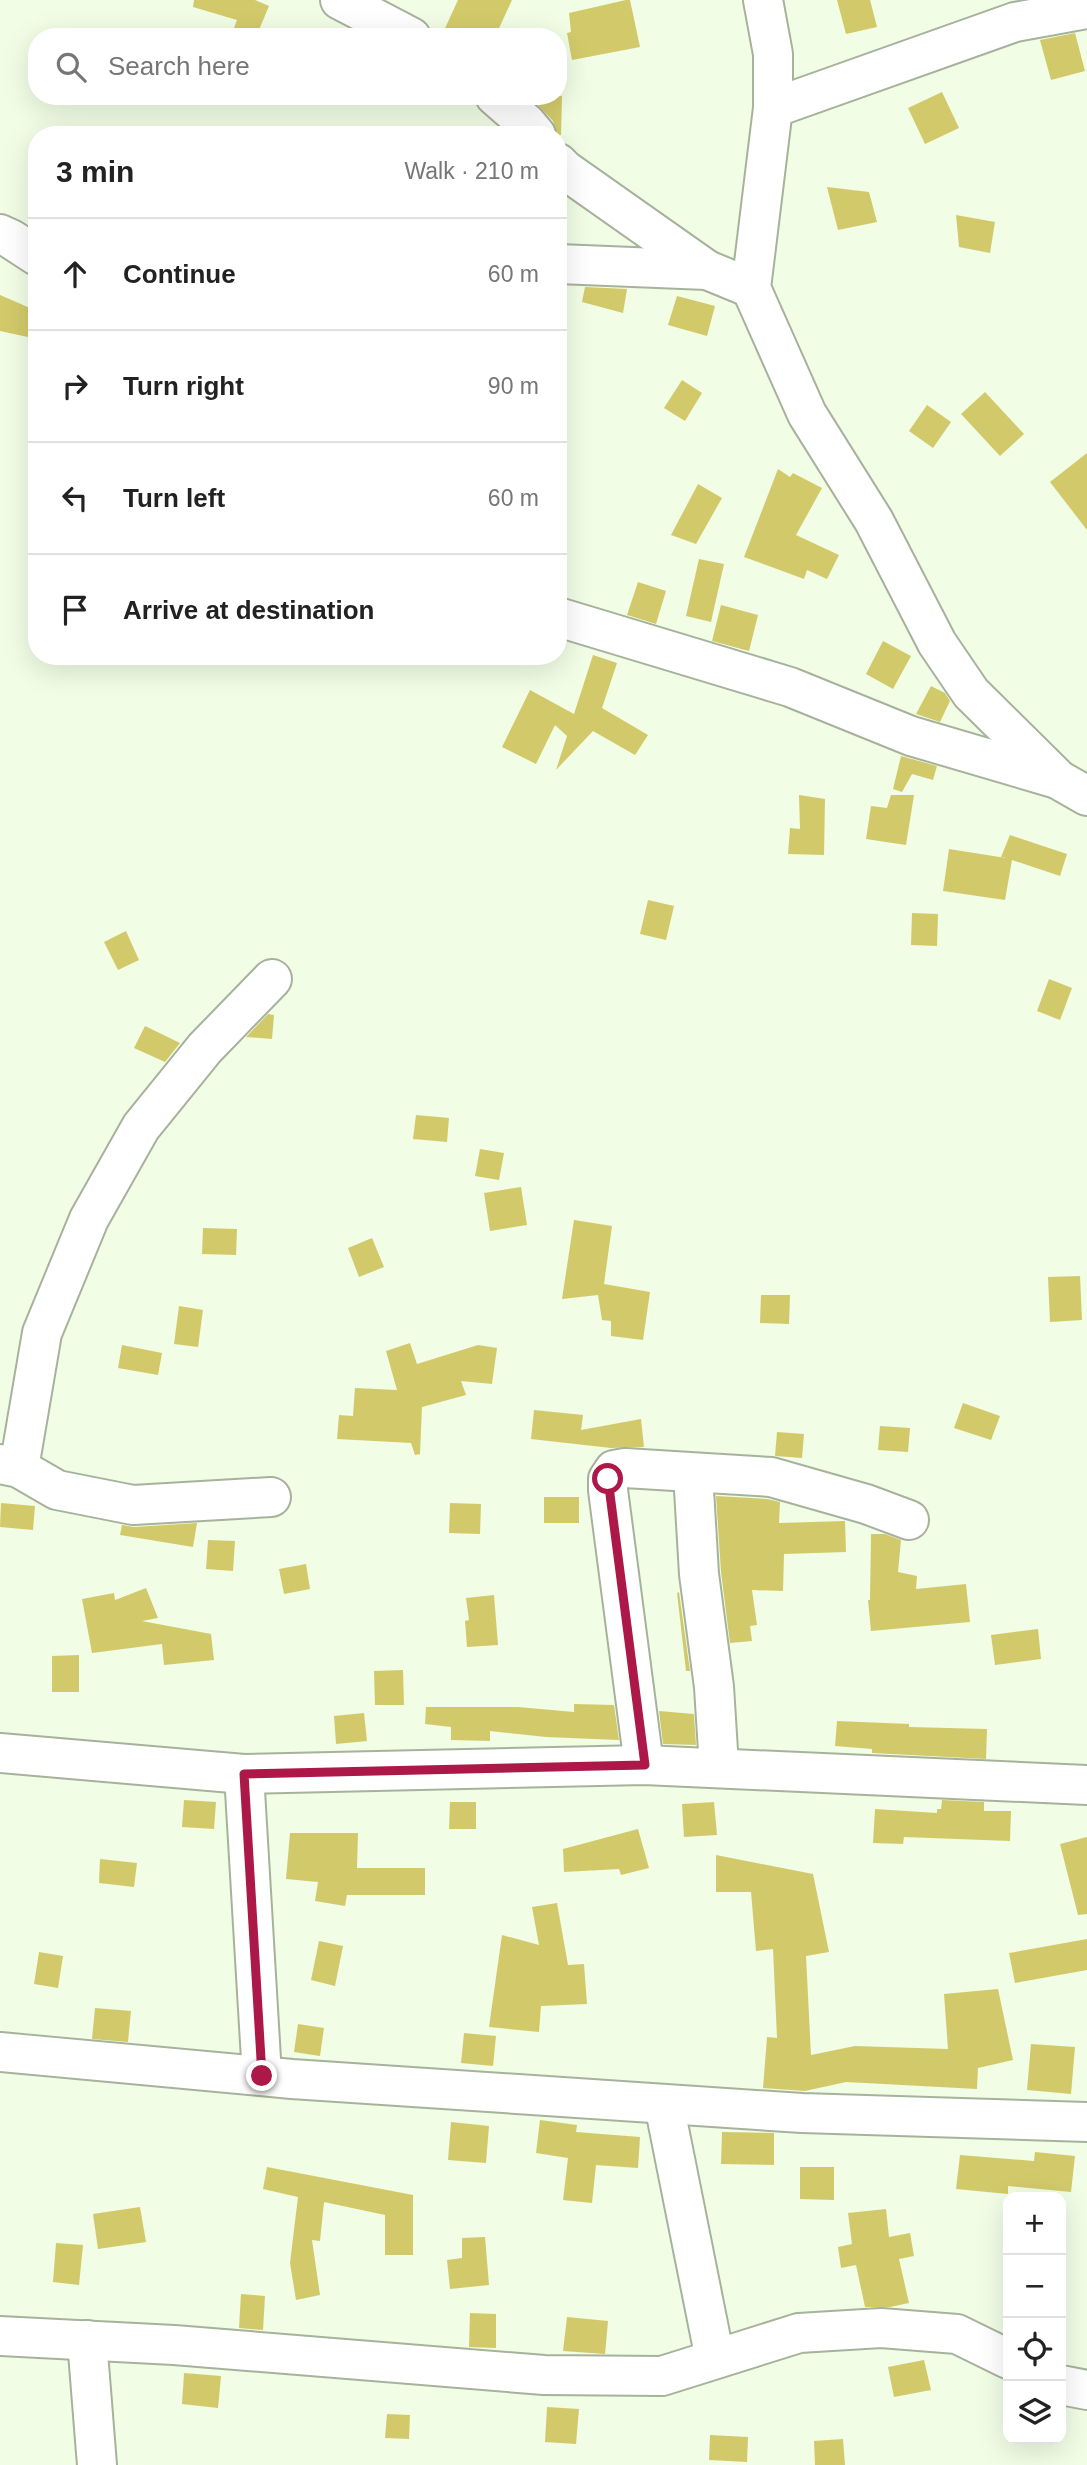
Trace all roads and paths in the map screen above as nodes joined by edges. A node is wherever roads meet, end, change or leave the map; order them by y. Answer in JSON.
{"nodes":[{"id":1,"x":340,"y":0,"type":"edge"},
{"id":2,"x":763,"y":0,"type":"edge"},
{"id":3,"x":1087,"y":9,"type":"edge"},
{"id":4,"x":394,"y":28,"type":"edge"},
{"id":5,"x":506,"y":105,"type":"edge"},
{"id":6,"x":773,"y":108,"type":"junction"},
{"id":7,"x":529,"y":126,"type":"edge"},
{"id":8,"x":567,"y":171,"type":"edge"},
{"id":9,"x":0,"y":234,"type":"edge"},
{"id":10,"x":28,"y":250,"type":"edge"},
{"id":11,"x":567,"y":264,"type":"edge"},
{"id":12,"x":707,"y":270,"type":"junction"},
{"id":13,"x":751,"y":288,"type":"junction"},
{"id":14,"x":567,"y":620,"type":"edge"},
{"id":15,"x":1073,"y":788,"type":"edge"},
{"id":16,"x":272,"y":979,"type":"dead end"},
{"id":17,"x":9,"y":1466,"type":"edge"},
{"id":18,"x":693,"y":1473,"type":"junction"},
{"id":19,"x":271,"y":1497,"type":"dead end"},
{"id":20,"x":909,"y":1520,"type":"dead end"},
{"id":21,"x":0,"y":1753,"type":"edge"},
{"id":22,"x":645,"y":1765,"type":"junction"},
{"id":23,"x":719,"y":1767,"type":"junction"},
{"id":24,"x":244,"y":1774,"type":"junction"},
{"id":25,"x":1087,"y":1785,"type":"edge"},
{"id":26,"x":0,"y":2052,"type":"edge"},
{"id":27,"x":262,"y":2076,"type":"junction"},
{"id":28,"x":664,"y":2104,"type":"junction"},
{"id":29,"x":1087,"y":2122,"type":"edge"},
{"id":30,"x":0,"y":2336,"type":"edge"},
{"id":31,"x":87,"y":2340,"type":"junction"},
{"id":32,"x":1003,"y":2357,"type":"edge"},
{"id":33,"x":715,"y":2359,"type":"junction"},
{"id":34,"x":1066,"y":2386,"type":"edge"},
{"id":35,"x":1087,"y":2390,"type":"edge"},
{"id":36,"x":97,"y":2465,"type":"edge"}],
"edges":[{"from":1,"to":4,"type":"street"},
{"from":2,"to":6,"type":"street"},
{"from":3,"to":6,"type":"street"},
{"from":5,"to":7,"type":"street"},
{"from":6,"to":13,"type":"street"},
{"from":8,"to":12,"type":"street"},
{"from":9,"to":10,"type":"street"},
{"from":11,"to":12,"type":"street"},
{"from":12,"to":13,"type":"street"},
{"from":13,"to":15,"type":"street"},
{"from":14,"to":15,"type":"street"},
{"from":16,"to":17,"type":"street"},
{"from":17,"to":19,"type":"street"},
{"from":18,"to":20,"type":"street"},
{"from":18,"to":22,"type":"street"},
{"from":18,"to":23,"type":"street"},
{"from":21,"to":24,"type":"street"},
{"from":22,"to":23,"type":"street"},
{"from":22,"to":24,"type":"street"},
{"from":23,"to":25,"type":"street"},
{"from":24,"to":27,"type":"street"},
{"from":26,"to":27,"type":"street"},
{"from":27,"to":28,"type":"street"},
{"from":28,"to":29,"type":"street"},
{"from":28,"to":33,"type":"street"},
{"from":30,"to":31,"type":"street"},
{"from":31,"to":33,"type":"street"},
{"from":31,"to":36,"type":"street"},
{"from":32,"to":33,"type":"street"},
{"from":34,"to":35,"type":"street"}]}
